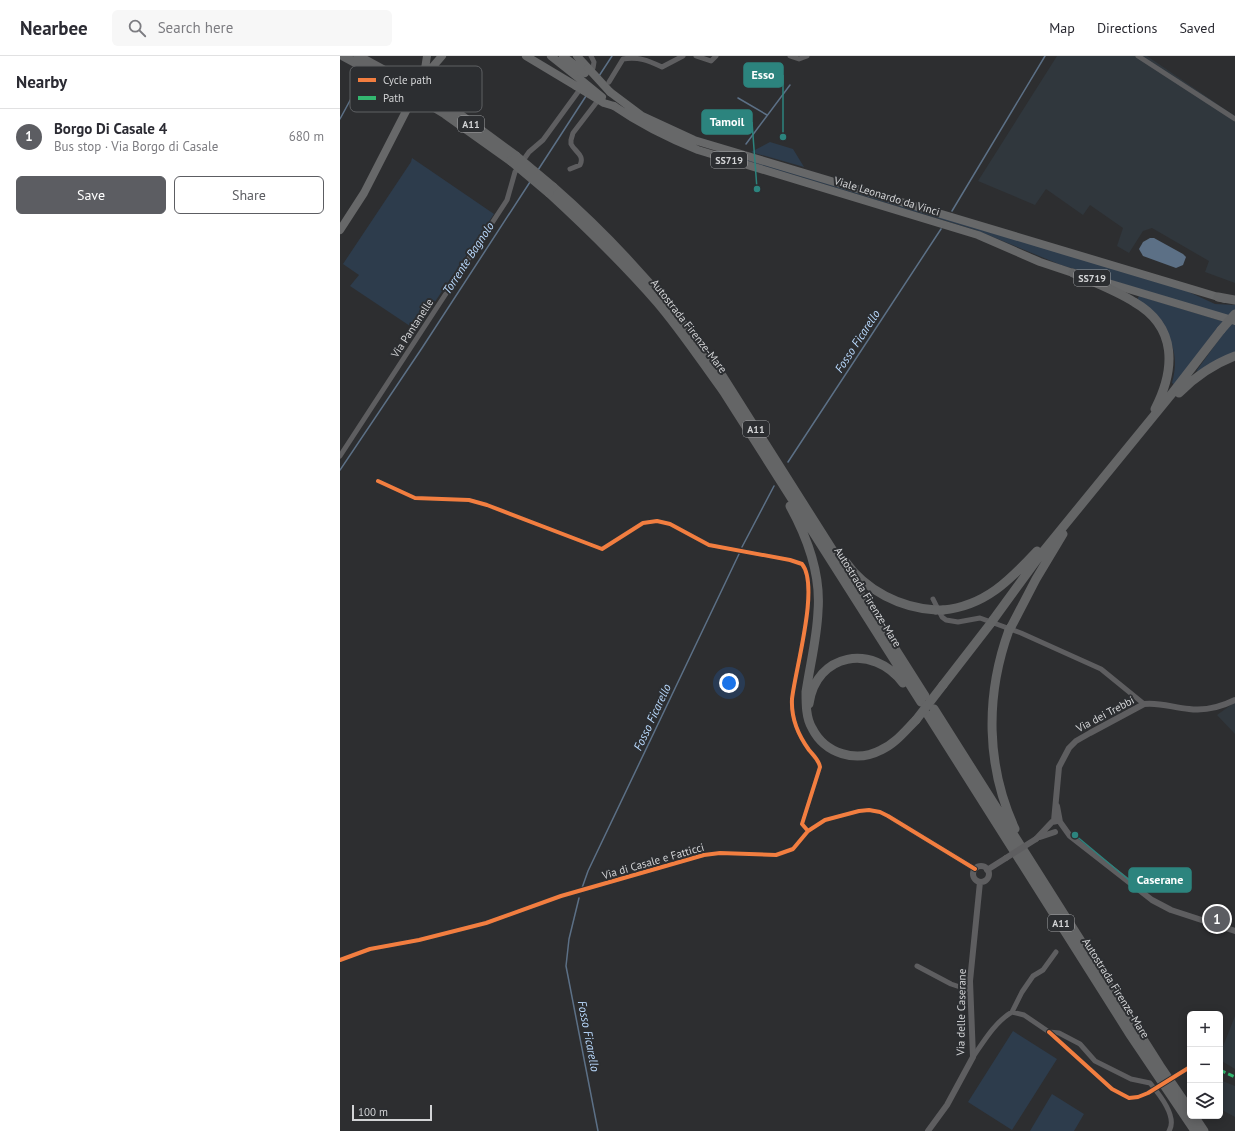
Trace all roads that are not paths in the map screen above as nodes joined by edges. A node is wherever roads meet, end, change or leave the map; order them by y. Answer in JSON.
{"nodes":[{"id":1,"x":343,"y":56,"type":"edge"},
{"id":2,"x":358,"y":56,"type":"edge"},
{"id":3,"x":427,"y":56,"type":"edge"},
{"id":4,"x":442,"y":56,"type":"edge"},
{"id":5,"x":526,"y":56,"type":"edge"},
{"id":6,"x":551,"y":56,"type":"edge"},
{"id":7,"x":563,"y":56,"type":"edge"},
{"id":8,"x":577,"y":56,"type":"edge"},
{"id":9,"x":591,"y":56,"type":"edge"},
{"id":10,"x":684,"y":56,"type":"edge"},
{"id":11,"x":696,"y":56,"type":"edge"},
{"id":12,"x":716,"y":56,"type":"edge"},
{"id":13,"x":790,"y":56,"type":"edge"},
{"id":14,"x":807,"y":56,"type":"edge"},
{"id":15,"x":1138,"y":56,"type":"edge"},
{"id":16,"x":640,"y":57,"type":"edge"},
{"id":17,"x":364,"y":66,"type":"edge"},
{"id":18,"x":374,"y":66,"type":"edge"},
{"id":19,"x":425,"y":66,"type":"edge"},
{"id":20,"x":433,"y":66,"type":"edge"},
{"id":21,"x":583,"y":78,"type":"junction"},
{"id":22,"x":609,"y":82,"type":"dead end"},
{"id":23,"x":596,"y":103,"type":"dead end"},
{"id":24,"x":406,"y":112,"type":"edge"},
{"id":25,"x":455,"y":112,"type":"edge"},
{"id":26,"x":1235,"y":119,"type":"edge"},
{"id":27,"x":570,"y":170,"type":"dead end"},
{"id":28,"x":551,"y":190,"type":"junction"},
{"id":29,"x":340,"y":230,"type":"edge"},
{"id":30,"x":1073,"y":273,"type":"junction"},
{"id":31,"x":1218,"y":297,"type":"joint"},
{"id":32,"x":1235,"y":301,"type":"edge"},
{"id":33,"x":1235,"y":314,"type":"edge"},
{"id":34,"x":1235,"y":321,"type":"edge"},
{"id":35,"x":1235,"y":356,"type":"edge"},
{"id":36,"x":1146,"y":427,"type":"junction"},
{"id":37,"x":340,"y":456,"type":"edge"},
{"id":38,"x":768,"y":463,"type":"junction"},
{"id":39,"x":378,"y":481,"type":"dead end"},
{"id":40,"x":809,"y":512,"type":"junction"},
{"id":41,"x":1072,"y":519,"type":"junction"},
{"id":42,"x":933,"y":599,"type":"dead end"},
{"id":43,"x":1235,"y":700,"type":"edge"},
{"id":44,"x":921,"y":701,"type":"junction"},
{"id":45,"x":1144,"y":704,"type":"junction"},
{"id":46,"x":809,"y":721,"type":"junction"},
{"id":47,"x":1056,"y":805,"type":"junction"},
{"id":48,"x":1052,"y":824,"type":"junction"},
{"id":49,"x":1061,"y":824,"type":"junction"},
{"id":50,"x":808,"y":831,"type":"junction"},
{"id":51,"x":1056,"y":832,"type":"junction"},
{"id":52,"x":1070,"y":836,"type":"junction"},
{"id":53,"x":1036,"y":839,"type":"junction"},
{"id":54,"x":1032,"y":865,"type":"junction"},
{"id":55,"x":975,"y":869,"type":"junction"},
{"id":56,"x":987,"y":870,"type":"junction"},
{"id":57,"x":980,"y":882,"type":"junction"},
{"id":58,"x":1235,"y":931,"type":"edge"},
{"id":59,"x":1056,"y":952,"type":"dead end"},
{"id":60,"x":340,"y":960,"type":"edge"},
{"id":61,"x":917,"y":966,"type":"dead end"},
{"id":62,"x":969,"y":990,"type":"junction"},
{"id":63,"x":1012,"y":1012,"type":"junction"},
{"id":64,"x":973,"y":1057,"type":"junction"},
{"id":65,"x":1187,"y":1105,"type":"edge"},
{"id":66,"x":1196,"y":1119,"type":"edge"},
{"id":67,"x":928,"y":1131,"type":"edge"},
{"id":68,"x":1169,"y":1131,"type":"edge"},
{"id":69,"x":1195,"y":1131,"type":"edge"},
{"id":70,"x":1204,"y":1131,"type":"edge"}],
"edges":[{"from":1,"to":17,"type":"highway","name":"Autostrada Firenze-Mare","number":"A11"},
{"from":2,"to":18,"type":"highway","name":"Autostrada Firenze-Mare","number":"A11"},
{"from":3,"to":19,"type":"main road"},
{"from":4,"to":20,"type":"main road"},
{"from":5,"to":21,"type":"main road"},
{"from":6,"to":21,"type":"main road"},
{"from":7,"to":21,"type":"main road"},
{"from":8,"to":21,"type":"main road"},
{"from":9,"to":21,"type":"street"},
{"from":10,"to":16,"type":"street"},
{"from":11,"to":12,"type":"street"},
{"from":13,"to":14,"type":"street"},
{"from":15,"to":26,"type":"street"},
{"from":16,"to":22,"type":"street"},
{"from":21,"to":30,"type":"main road","name":"Viale Leonardo da Vinci","number":"SS719","bridge":true},
{"from":21,"to":31,"type":"main road","name":"Viale Leonardo da Vinci","number":"SS719","bridge":true},
{"from":21,"to":37,"type":"street","name":"Via Pantanelle"},
{"from":23,"to":27,"type":"street"},
{"from":24,"to":29,"type":"main road"},
{"from":25,"to":28,"type":"highway","name":"Autostrada Firenze-Mare","number":"A11","bridge":true},
{"from":28,"to":38,"type":"highway","name":"Autostrada Firenze-Mare","number":"A11"},
{"from":28,"to":40,"type":"highway","name":"Autostrada Firenze-Mare","number":"A11"},
{"from":30,"to":34,"type":"main road","name":"Viale Leonardo da Vinci","number":"SS719"},
{"from":30,"to":36,"type":"highway"},
{"from":31,"to":32,"type":"highway"},
{"from":33,"to":36,"type":"highway","bridge":true},
{"from":35,"to":36,"type":"highway"},
{"from":36,"to":41,"type":"highway"},
{"from":38,"to":44,"type":"highway","name":"Autostrada Firenze-Mare","number":"A11"},
{"from":38,"to":46,"type":"highway"},
{"from":39,"to":50,"type":"street"},
{"from":40,"to":41,"type":"highway"},
{"from":40,"to":44,"type":"highway","name":"Autostrada Firenze-Mare","number":"A11"},
{"from":41,"to":46,"type":"highway","bridge":true},
{"from":41,"to":54,"type":"highway"},
{"from":42,"to":45,"type":"street"},
{"from":43,"to":45,"type":"street","name":"Via dei Trebbi"},
{"from":44,"to":46,"type":"highway"},
{"from":45,"to":47,"type":"street","name":"Via dei Trebbi"},
{"from":47,"to":48,"type":"street","name":"Via dei Trebbi"},
{"from":47,"to":49,"type":"street","name":"Via dei Trebbi"},
{"from":48,"to":49,"type":"street"},
{"from":48,"to":51,"type":"street"},
{"from":48,"to":53,"type":"street"},
{"from":49,"to":51,"type":"street"},
{"from":49,"to":52,"type":"street"},
{"from":50,"to":55,"type":"street","name":"Via di Casale e Fatticci"},
{"from":50,"to":60,"type":"street","name":"Via di Casale e Fatticci"},
{"from":51,"to":52,"type":"street"},
{"from":51,"to":53,"type":"street"},
{"from":52,"to":58,"type":"street"},
{"from":53,"to":56,"type":"street","bridge":true},
{"from":54,"to":65,"type":"highway","name":"Autostrada Firenze-Mare","number":"A11"},
{"from":54,"to":69,"type":"highway","name":"Autostrada Firenze-Mare","number":"A11"},
{"from":55,"to":56,"type":"street"},
{"from":55,"to":57,"type":"street","name":"Via delle Caserane"},
{"from":56,"to":57,"type":"street","name":"Via delle Caserane"},
{"from":57,"to":62,"type":"street","name":"Via delle Caserane"},
{"from":59,"to":63,"type":"street"},
{"from":61,"to":62,"type":"street"},
{"from":62,"to":64,"type":"street","name":"Via delle Caserane"},
{"from":63,"to":64,"type":"street"},
{"from":63,"to":68,"type":"street"},
{"from":64,"to":67,"type":"street","name":"Via delle Caserane"},
{"from":66,"to":70,"type":"highway"}]}
